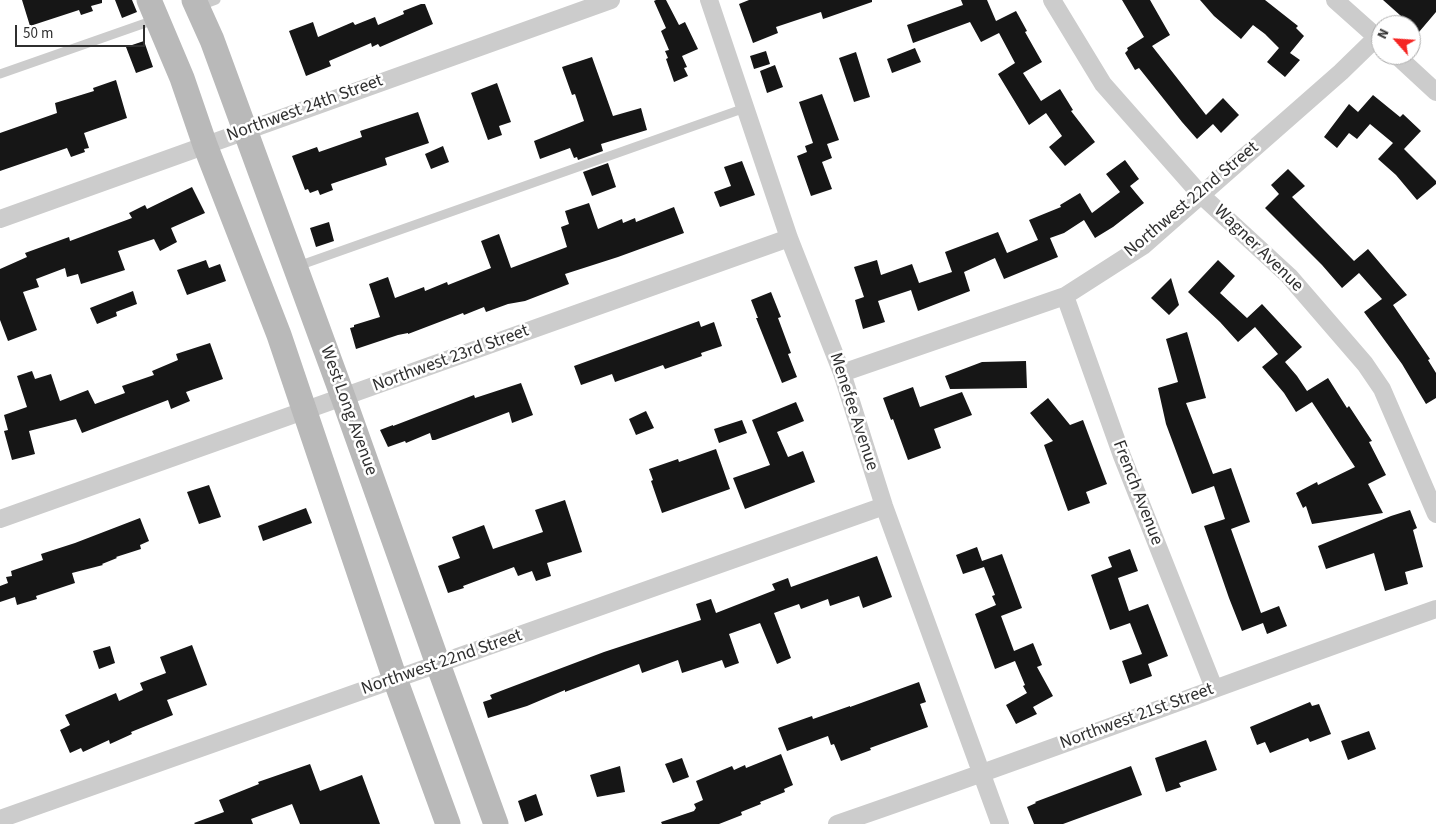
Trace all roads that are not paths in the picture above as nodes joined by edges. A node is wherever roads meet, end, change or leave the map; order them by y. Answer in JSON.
{"nodes":[{"id":1,"x":611,"y":0,"type":"edge"},
{"id":2,"x":709,"y":0,"type":"edge"},
{"id":3,"x":1052,"y":0,"type":"edge"},
{"id":4,"x":1335,"y":0,"type":"edge"},
{"id":5,"x":202,"y":2,"type":"edge"},
{"id":6,"x":153,"y":9,"type":"edge"},
{"id":7,"x":1371,"y":32,"type":"edge"},
{"id":8,"x":1371,"y":46,"type":"edge"},
{"id":9,"x":1407,"y":65,"type":"edge"},
{"id":10,"x":0,"y":74,"type":"edge"},
{"id":11,"x":1436,"y":92,"type":"edge"},
{"id":12,"x":746,"y":108,"type":"junction"},
{"id":13,"x":244,"y":131,"type":"junction"},
{"id":14,"x":205,"y":145,"type":"junction"},
{"id":15,"x":1201,"y":195,"type":"junction"},
{"id":16,"x":0,"y":219,"type":"edge"},
{"id":17,"x":789,"y":238,"type":"junction"},
{"id":18,"x":295,"y":267,"type":"junction"},
{"id":19,"x":1065,"y":296,"type":"junction"},
{"id":20,"x":842,"y":373,"type":"junction"},
{"id":21,"x":344,"y":397,"type":"junction"},
{"id":22,"x":304,"y":411,"type":"junction"},
{"id":23,"x":884,"y":506,"type":"junction"},
{"id":24,"x":1436,"y":514,"type":"edge"},
{"id":25,"x":0,"y":519,"type":"edge"},
{"id":26,"x":1436,"y":609,"type":"edge"},
{"id":27,"x":438,"y":664,"type":"junction"},
{"id":28,"x":395,"y":679,"type":"junction"},
{"id":29,"x":1214,"y":688,"type":"junction"},
{"id":30,"x":982,"y":774,"type":"junction"},
{"id":31,"x":0,"y":819,"type":"edge"},
{"id":32,"x":448,"y":824,"type":"edge"},
{"id":33,"x":496,"y":824,"type":"edge"},
{"id":34,"x":837,"y":824,"type":"edge"},
{"id":35,"x":1000,"y":824,"type":"edge"}],
"edges":[{"from":1,"to":13,"type":"street","name":"Northwest 24th Street"},
{"from":2,"to":12,"type":"street","name":"Menefee Avenue"},
{"from":3,"to":15,"type":"street","name":"Wagner Avenue"},
{"from":4,"to":7,"type":"street"},
{"from":5,"to":13,"type":"main road","name":"West Long Avenue"},
{"from":6,"to":10,"type":"lane"},
{"from":6,"to":14,"type":"main road"},
{"from":8,"to":15,"type":"street","name":"Northwest 22nd Street"},
{"from":9,"to":11,"type":"street"},
{"from":12,"to":17,"type":"street","name":"Menefee Avenue"},
{"from":12,"to":18,"type":"lane"},
{"from":13,"to":14,"type":"street","name":"Northwest 24th Street"},
{"from":13,"to":18,"type":"main road","name":"West Long Avenue"},
{"from":14,"to":16,"type":"street","name":"Northwest 24th Street"},
{"from":14,"to":22,"type":"main road"},
{"from":15,"to":19,"type":"street","name":"Northwest 22nd Street"},
{"from":15,"to":24,"type":"street","name":"Wagner Avenue"},
{"from":17,"to":20,"type":"street","name":"Menefee Avenue"},
{"from":17,"to":21,"type":"street","name":"Northwest 23rd Street"},
{"from":18,"to":21,"type":"main road","name":"West Long Avenue"},
{"from":19,"to":20,"type":"street","name":"Northwest 22nd Street"},
{"from":19,"to":29,"type":"street","name":"French Avenue"},
{"from":20,"to":23,"type":"street","name":"Menefee Avenue"},
{"from":21,"to":22,"type":"street","name":"Northwest 23rd Street"},
{"from":21,"to":27,"type":"main road","name":"West Long Avenue"},
{"from":22,"to":25,"type":"street","name":"Northwest 23rd Street"},
{"from":22,"to":28,"type":"main road"},
{"from":23,"to":27,"type":"street","name":"Northwest 22nd Street"},
{"from":23,"to":30,"type":"street","name":"Menefee Avenue"},
{"from":26,"to":29,"type":"street","name":"Northwest 21st Street"},
{"from":27,"to":28,"type":"street","name":"Northwest 22nd Street"},
{"from":27,"to":33,"type":"main road","name":"West Long Avenue"},
{"from":28,"to":31,"type":"street","name":"Northwest 22nd Street"},
{"from":28,"to":32,"type":"main road"},
{"from":29,"to":30,"type":"street","name":"Northwest 21st Street"},
{"from":30,"to":34,"type":"street","name":"Northwest 21st Street"},
{"from":30,"to":35,"type":"street","name":"Menefee Avenue"}]}
